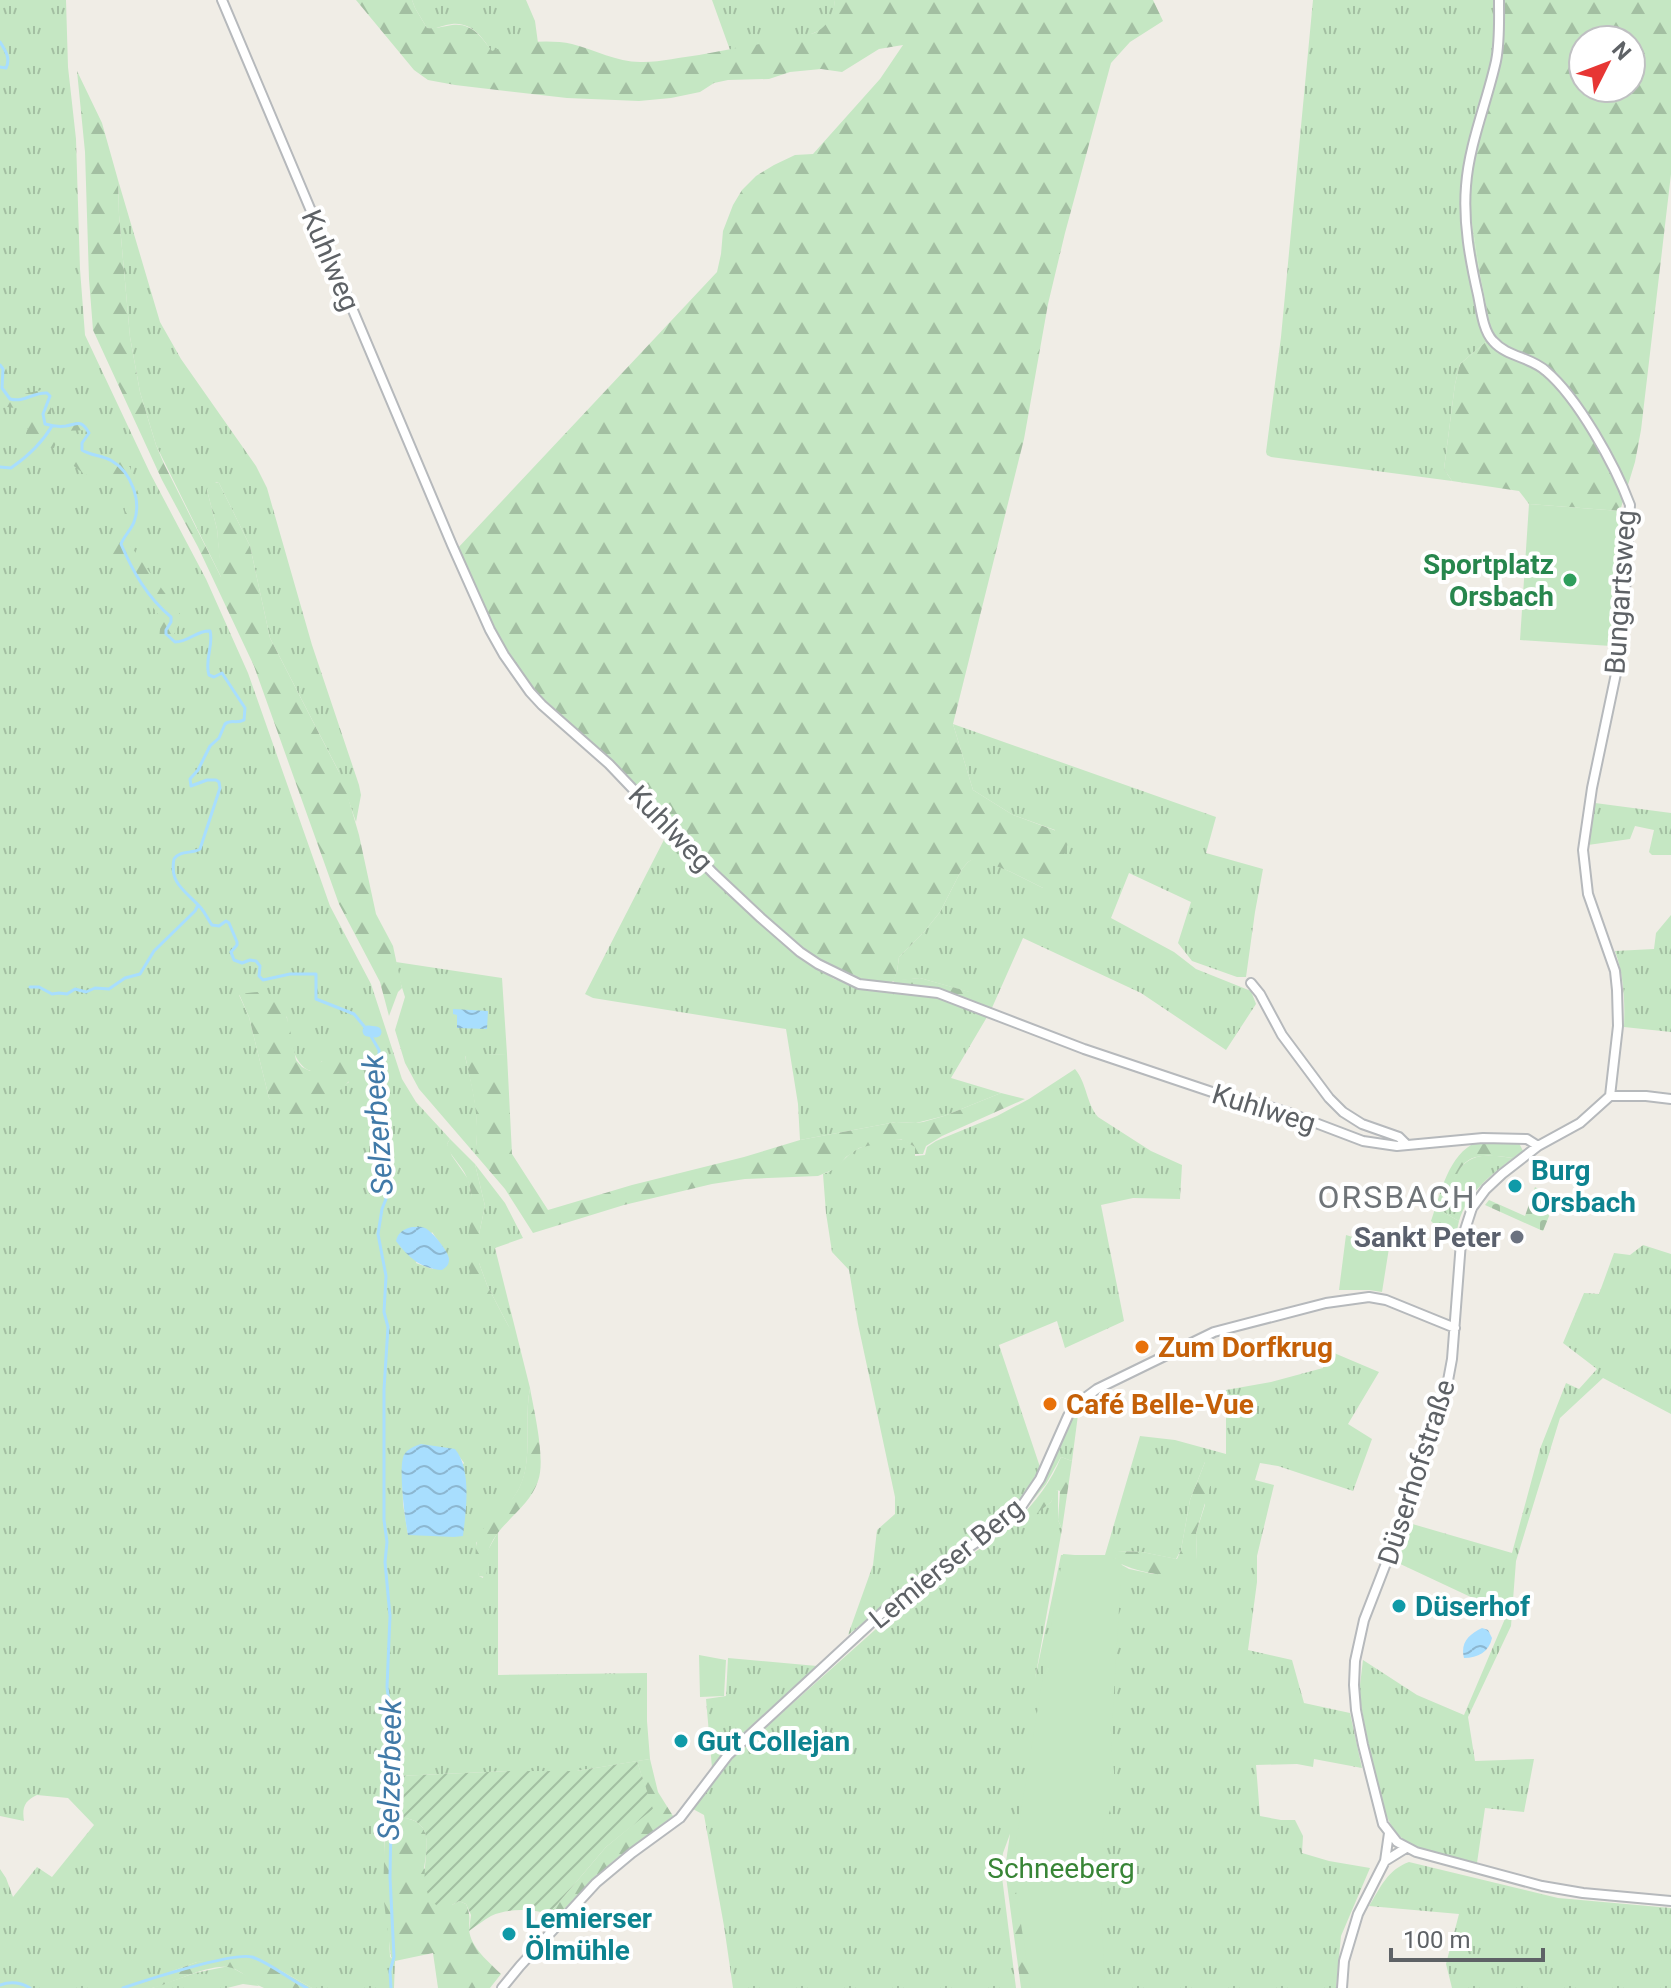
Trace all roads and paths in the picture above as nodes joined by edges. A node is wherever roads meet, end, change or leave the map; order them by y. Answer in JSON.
{"nodes":[{"id":1,"x":222,"y":0,"type":"edge"},
{"id":2,"x":1499,"y":0,"type":"edge"},
{"id":3,"x":1251,"y":983,"type":"dead end"},
{"id":4,"x":1610,"y":1096,"type":"junction"},
{"id":5,"x":1671,"y":1099,"type":"edge"},
{"id":6,"x":1407,"y":1145,"type":"junction"},
{"id":7,"x":1538,"y":1146,"type":"junction"},
{"id":8,"x":1455,"y":1328,"type":"junction"},
{"id":9,"x":1389,"y":1833,"type":"junction"},
{"id":10,"x":1406,"y":1848,"type":"junction"},
{"id":11,"x":1385,"y":1861,"type":"junction"},
{"id":12,"x":1671,"y":1901,"type":"edge"},
{"id":13,"x":502,"y":1988,"type":"edge"},
{"id":14,"x":1342,"y":1988,"type":"edge"}],
"edges":[{"from":1,"to":6,"type":"street","name":"Kuhlweg"},
{"from":2,"to":4,"type":"street","name":"Bungartsweg"},
{"from":3,"to":6,"type":"street"},
{"from":4,"to":5,"type":"street"},
{"from":4,"to":7,"type":"street","name":"Düserhofstraße"},
{"from":6,"to":7,"type":"street","name":"Kuhlweg"},
{"from":7,"to":8,"type":"street","name":"Düserhofstraße"},
{"from":8,"to":9,"type":"street","name":"Düserhofstraße"},
{"from":8,"to":13,"type":"street","name":"Lemierser Berg"},
{"from":9,"to":10,"type":"street"},
{"from":9,"to":11,"type":"street","name":"Düserhofstraße"},
{"from":10,"to":11,"type":"street"},
{"from":10,"to":12,"type":"street"},
{"from":11,"to":14,"type":"street"}]}
